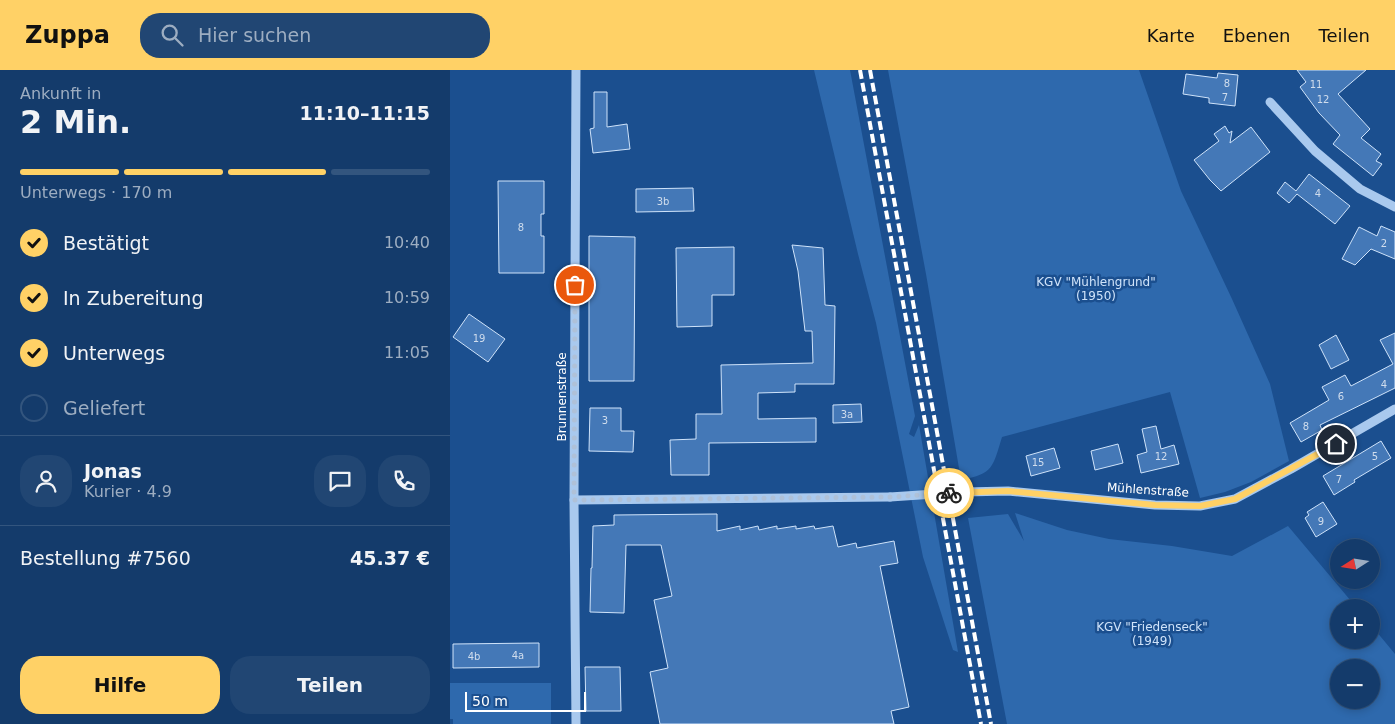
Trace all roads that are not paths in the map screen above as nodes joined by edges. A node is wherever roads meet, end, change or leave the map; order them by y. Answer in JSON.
{"nodes":[{"id":1,"x":576,"y":70,"type":"edge"},
{"id":2,"x":1270,"y":102,"type":"dead end"},
{"id":3,"x":1395,"y":208,"type":"edge"},
{"id":4,"x":1395,"y":409,"type":"edge"},
{"id":5,"x":574,"y":500,"type":"junction"},
{"id":6,"x":576,"y":724,"type":"edge"}],
"edges":[{"from":1,"to":5,"type":"street","name":"Brunnenstraße"},
{"from":2,"to":3,"type":"street"},
{"from":4,"to":5,"type":"street","name":"Mühlenstraße","bridge":true},
{"from":5,"to":6,"type":"street","name":"Brunnenstraße"}]}
